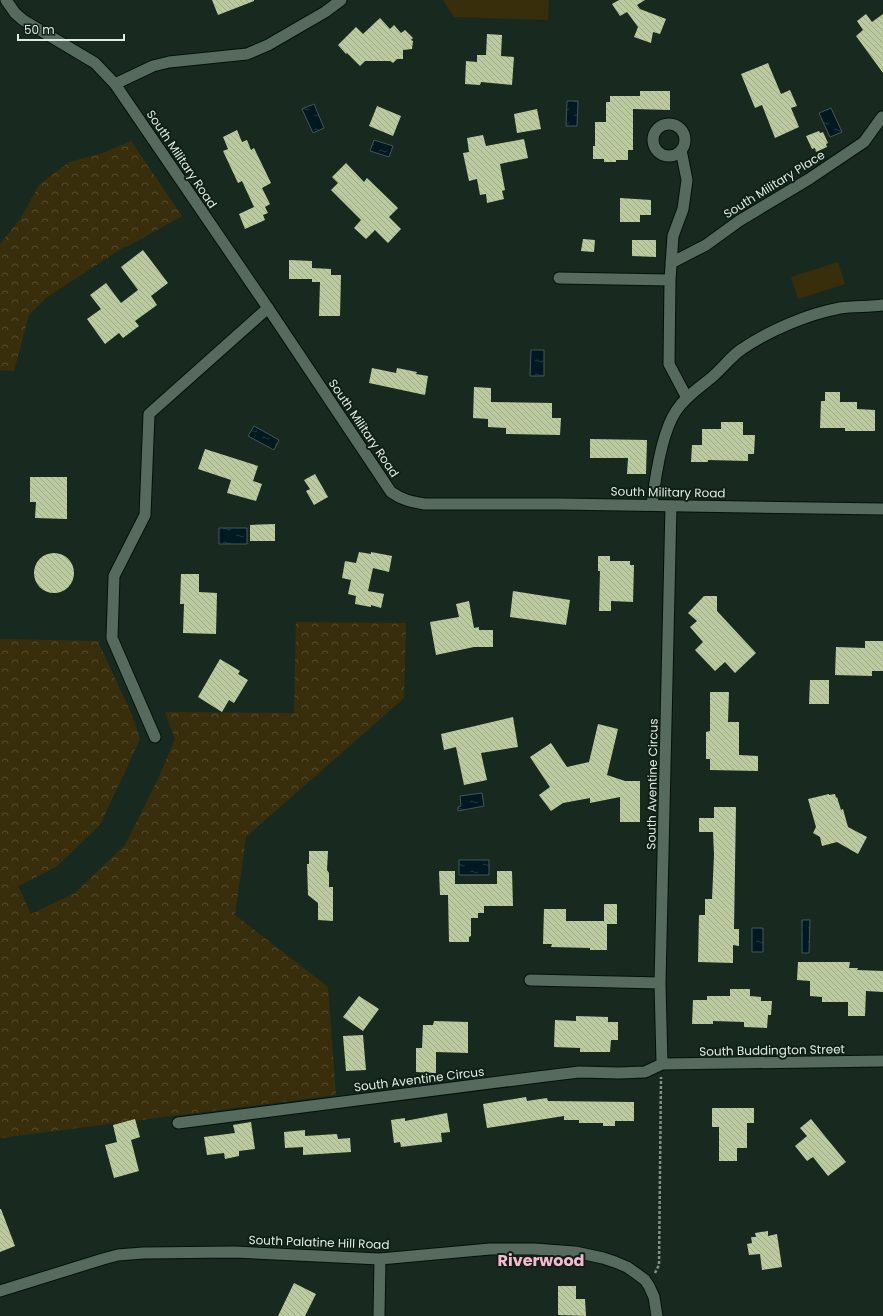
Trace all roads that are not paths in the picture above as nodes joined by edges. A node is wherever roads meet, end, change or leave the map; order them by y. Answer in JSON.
{"nodes":[{"id":1,"x":6,"y":0,"type":"edge"},
{"id":2,"x":341,"y":0,"type":"edge"},
{"id":3,"x":115,"y":84,"type":"junction"},
{"id":4,"x":882,"y":117,"type":"dead end"},
{"id":5,"x":681,"y":150,"type":"dead end"},
{"id":6,"x":671,"y":263,"type":"junction"},
{"id":7,"x":559,"y":278,"type":"dead end"},
{"id":8,"x":670,"y":280,"type":"junction"},
{"id":9,"x":883,"y":306,"type":"edge"},
{"id":10,"x":268,"y":308,"type":"junction"},
{"id":11,"x":687,"y":398,"type":"junction"},
{"id":12,"x":652,"y":505,"type":"junction"},
{"id":13,"x":672,"y":506,"type":"junction"},
{"id":14,"x":883,"y":509,"type":"edge"},
{"id":15,"x":155,"y":737,"type":"dead end"},
{"id":16,"x":530,"y":980,"type":"dead end"},
{"id":17,"x":660,"y":982,"type":"junction"},
{"id":18,"x":883,"y":1062,"type":"edge"},
{"id":19,"x":662,"y":1064,"type":"junction"},
{"id":20,"x":178,"y":1123,"type":"dead end"},
{"id":21,"x":380,"y":1259,"type":"junction"},
{"id":22,"x":0,"y":1291,"type":"edge"},
{"id":23,"x":380,"y":1316,"type":"edge"},
{"id":24,"x":657,"y":1316,"type":"edge"}],
"edges":[{"from":1,"to":3,"type":"street","name":"South Military Road"},
{"from":2,"to":3,"type":"street"},
{"from":3,"to":10,"type":"street","name":"South Military Road"},
{"from":4,"to":6,"type":"street","name":"South Military Place"},
{"from":5,"to":6,"type":"street"},
{"from":6,"to":8,"type":"street"},
{"from":7,"to":8,"type":"street"},
{"from":8,"to":11,"type":"street"},
{"from":9,"to":11,"type":"street"},
{"from":10,"to":12,"type":"street","name":"South Military Road"},
{"from":10,"to":15,"type":"street"},
{"from":11,"to":12,"type":"street"},
{"from":12,"to":13,"type":"street","name":"South Military Road"},
{"from":13,"to":14,"type":"street","name":"South Military Road"},
{"from":13,"to":17,"type":"street","name":"South Aventine Circus"},
{"from":16,"to":17,"type":"street"},
{"from":17,"to":19,"type":"street","name":"South Aventine Circus"},
{"from":18,"to":19,"type":"street","name":"South Buddington Street"},
{"from":19,"to":20,"type":"street","name":"South Aventine Circus"},
{"from":21,"to":22,"type":"street","name":"South Palatine Hill Road"},
{"from":21,"to":23,"type":"street"},
{"from":21,"to":24,"type":"street","name":"South Palatine Hill Road"}]}
